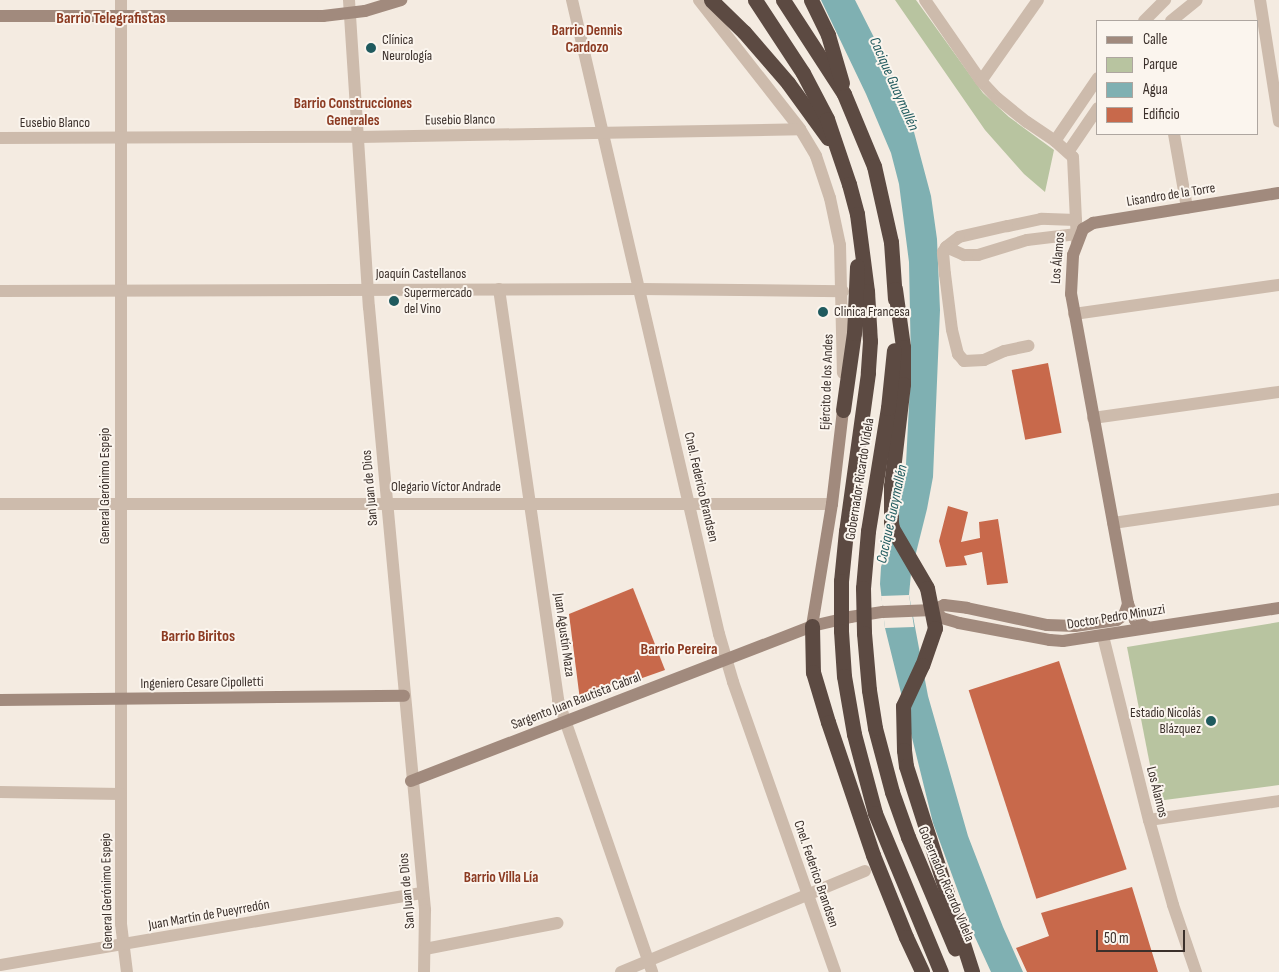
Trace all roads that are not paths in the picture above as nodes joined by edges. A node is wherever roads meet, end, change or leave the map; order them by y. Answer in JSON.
{"nodes":[{"id":1,"x":121,"y":0,"type":"edge"},
{"id":2,"x":349,"y":0,"type":"edge"},
{"id":3,"x":400,"y":0,"type":"edge"},
{"id":4,"x":572,"y":0,"type":"edge"},
{"id":5,"x":699,"y":0,"type":"edge"},
{"id":6,"x":711,"y":0,"type":"edge"},
{"id":7,"x":755,"y":0,"type":"edge"},
{"id":8,"x":783,"y":0,"type":"edge"},
{"id":9,"x":811,"y":0,"type":"edge"},
{"id":10,"x":925,"y":0,"type":"edge"},
{"id":11,"x":1038,"y":0,"type":"edge"},
{"id":12,"x":1165,"y":0,"type":"edge"},
{"id":13,"x":1197,"y":0,"type":"edge"},
{"id":14,"x":1260,"y":0,"type":"edge"},
{"id":15,"x":350,"y":14,"type":"junction"},
{"id":16,"x":0,"y":16,"type":"edge"},
{"id":17,"x":120,"y":16,"type":"junction"},
{"id":18,"x":1145,"y":20,"type":"edge"},
{"id":19,"x":1172,"y":20,"type":"edge"},
{"id":20,"x":981,"y":81,"type":"junction"},
{"id":21,"x":1096,"y":81,"type":"edge"},
{"id":22,"x":844,"y":94,"type":"junction"},
{"id":23,"x":1096,"y":111,"type":"edge"},
{"id":24,"x":1279,"y":122,"type":"edge"},
{"id":25,"x":800,"y":129,"type":"junction"},
{"id":26,"x":604,"y":132,"type":"junction"},
{"id":27,"x":1174,"y":135,"type":"edge"},
{"id":28,"x":359,"y":137,"type":"junction"},
{"id":29,"x":0,"y":138,"type":"edge"},
{"id":30,"x":121,"y":139,"type":"junction"},
{"id":31,"x":1055,"y":141,"type":"junction"},
{"id":32,"x":1068,"y":152,"type":"junction"},
{"id":33,"x":839,"y":154,"type":"junction"},
{"id":34,"x":1279,"y":193,"type":"edge"},
{"id":35,"x":1187,"y":208,"type":"junction"},
{"id":36,"x":857,"y":214,"type":"junction"},
{"id":37,"x":1076,"y":220,"type":"junction"},
{"id":38,"x":1077,"y":238,"type":"junction"},
{"id":39,"x":946,"y":247,"type":"junction"},
{"id":40,"x":1279,"y":285,"type":"edge"},
{"id":41,"x":369,"y":289,"type":"junction"},
{"id":42,"x":499,"y":289,"type":"junction"},
{"id":43,"x":640,"y":289,"type":"junction"},
{"id":44,"x":895,"y":289,"type":"junction"},
{"id":45,"x":0,"y":291,"type":"edge"},
{"id":46,"x":121,"y":291,"type":"junction"},
{"id":47,"x":843,"y":291,"type":"junction"},
{"id":48,"x":1074,"y":314,"type":"junction"},
{"id":49,"x":1028,"y":346,"type":"dead end"},
{"id":50,"x":1279,"y":392,"type":"edge"},
{"id":51,"x":843,"y":410,"type":"junction"},
{"id":52,"x":1093,"y":418,"type":"junction"},
{"id":53,"x":1279,"y":499,"type":"edge"},
{"id":54,"x":529,"y":502,"type":"junction"},
{"id":55,"x":120,"y":503,"type":"junction"},
{"id":56,"x":387,"y":503,"type":"junction"},
{"id":57,"x":690,"y":503,"type":"junction"},
{"id":58,"x":0,"y":504,"type":"edge"},
{"id":59,"x":832,"y":504,"type":"junction"},
{"id":60,"x":1113,"y":523,"type":"junction"},
{"id":61,"x":1128,"y":604,"type":"junction"},
{"id":62,"x":1279,"y":608,"type":"edge"},
{"id":63,"x":933,"y":610,"type":"junction"},
{"id":64,"x":896,"y":611,"type":"joint"},
{"id":65,"x":1088,"y":625,"type":"junction"},
{"id":66,"x":812,"y":626,"type":"junction"},
{"id":67,"x":1148,"y":627,"type":"junction"},
{"id":68,"x":1103,"y":636,"type":"junction"},
{"id":69,"x":726,"y":659,"type":"junction"},
{"id":70,"x":404,"y":696,"type":"junction"},
{"id":71,"x":121,"y":699,"type":"junction"},
{"id":72,"x":0,"y":700,"type":"edge"},
{"id":73,"x":564,"y":722,"type":"junction"},
{"id":74,"x":411,"y":781,"type":"junction"},
{"id":75,"x":0,"y":792,"type":"edge"},
{"id":76,"x":121,"y":794,"type":"junction"},
{"id":77,"x":1279,"y":801,"type":"edge"},
{"id":78,"x":1149,"y":820,"type":"junction"},
{"id":79,"x":865,"y":872,"type":"dead end"},
{"id":80,"x":423,"y":893,"type":"junction"},
{"id":81,"x":808,"y":895,"type":"junction"},
{"id":82,"x":557,"y":923,"type":"dead end"},
{"id":83,"x":122,"y":945,"type":"junction"},
{"id":84,"x":425,"y":949,"type":"junction"},
{"id":85,"x":650,"y":966,"type":"edge"},
{"id":86,"x":3,"y":967,"type":"edge"},
{"id":87,"x":127,"y":972,"type":"edge"},
{"id":88,"x":424,"y":972,"type":"edge"},
{"id":89,"x":622,"y":972,"type":"edge"},
{"id":90,"x":835,"y":972,"type":"edge"},
{"id":91,"x":922,"y":972,"type":"edge"},
{"id":92,"x":941,"y":972,"type":"edge"},
{"id":93,"x":966,"y":972,"type":"edge"},
{"id":94,"x":972,"y":972,"type":"edge"},
{"id":95,"x":1196,"y":972,"type":"edge"}],
"edges":[{"from":1,"to":17,"type":"street","name":"General Gerónimo Espejo"},
{"from":2,"to":15,"type":"street","name":"San Juan de Dios"},
{"from":3,"to":15,"type":"street"},
{"from":4,"to":26,"type":"street","name":"Cnel. Federico Brandsen"},
{"from":5,"to":25,"type":"street","name":"Ejército de los Andes"},
{"from":6,"to":33,"type":"highway"},
{"from":7,"to":33,"type":"highway","name":"Gobernador Ricardo Videla"},
{"from":8,"to":22,"type":"highway","name":"Gobernador Ricardo Videla"},
{"from":9,"to":22,"type":"highway"},
{"from":10,"to":20,"type":"street"},
{"from":11,"to":20,"type":"street"},
{"from":12,"to":18,"type":"street"},
{"from":13,"to":19,"type":"street"},
{"from":14,"to":24,"type":"street"},
{"from":15,"to":17,"type":"street"},
{"from":15,"to":28,"type":"street","name":"San Juan de Dios"},
{"from":16,"to":17,"type":"street"},
{"from":17,"to":30,"type":"street","name":"General Gerónimo Espejo"},
{"from":20,"to":31,"type":"street"},
{"from":21,"to":31,"type":"street"},
{"from":22,"to":44,"type":"highway","name":"Gobernador Ricardo Videla"},
{"from":23,"to":32,"type":"street"},
{"from":25,"to":26,"type":"street","name":"Eusebio Blanco"},
{"from":25,"to":47,"type":"street","name":"Ejército de los Andes"},
{"from":26,"to":28,"type":"street","name":"Eusebio Blanco"},
{"from":26,"to":43,"type":"street","name":"Cnel. Federico Brandsen"},
{"from":27,"to":35,"type":"street"},
{"from":28,"to":30,"type":"street","name":"Eusebio Blanco"},
{"from":28,"to":41,"type":"street","name":"San Juan de Dios"},
{"from":29,"to":30,"type":"street","name":"Eusebio Blanco"},
{"from":30,"to":46,"type":"street","name":"General Gerónimo Espejo"},
{"from":31,"to":32,"type":"street"},
{"from":32,"to":37,"type":"street","name":"Los Álamos"},
{"from":33,"to":36,"type":"highway","name":"Gobernador Ricardo Videla"},
{"from":34,"to":35,"type":"street","name":"Lisandro de la Torre"},
{"from":35,"to":38,"type":"street","name":"Lisandro de la Torre"},
{"from":36,"to":51,"type":"highway"},
{"from":36,"to":92,"type":"highway","name":"Gobernador Ricardo Videla","bridge":true},
{"from":37,"to":38,"type":"street","name":"Los Álamos"},
{"from":37,"to":39,"type":"street"},
{"from":38,"to":39,"type":"street"},
{"from":38,"to":48,"type":"street","name":"Los Álamos"},
{"from":39,"to":49,"type":"street"},
{"from":40,"to":48,"type":"street"},
{"from":41,"to":42,"type":"street","name":"Joaquín Castellanos"},
{"from":41,"to":46,"type":"street","name":"Joaquín Castellanos"},
{"from":41,"to":56,"type":"street","name":"San Juan de Dios"},
{"from":42,"to":43,"type":"street","name":"Joaquín Castellanos"},
{"from":42,"to":54,"type":"street","name":"Juan Agustín Maza"},
{"from":43,"to":47,"type":"street","name":"Joaquín Castellanos"},
{"from":43,"to":57,"type":"street","name":"Cnel. Federico Brandsen"},
{"from":44,"to":63,"type":"highway"},
{"from":44,"to":93,"type":"highway","name":"Gobernador Ricardo Videla","bridge":true},
{"from":45,"to":46,"type":"street","name":"Joaquín Castellanos"},
{"from":46,"to":55,"type":"street","name":"General Gerónimo Espejo"},
{"from":47,"to":51,"type":"street","name":"Ejército de los Andes"},
{"from":48,"to":52,"type":"street","name":"Los Álamos"},
{"from":50,"to":52,"type":"street"},
{"from":51,"to":59,"type":"street","name":"Ejército de los Andes"},
{"from":52,"to":60,"type":"street","name":"Los Álamos"},
{"from":53,"to":60,"type":"street"},
{"from":54,"to":56,"type":"street","name":"Olegario Víctor Andrade"},
{"from":54,"to":57,"type":"street","name":"Olegario Víctor Andrade"},
{"from":54,"to":73,"type":"street","name":"Juan Agustín Maza"},
{"from":55,"to":56,"type":"street","name":"Olegario Víctor Andrade"},
{"from":55,"to":58,"type":"street","name":"Olegario Víctor Andrade"},
{"from":55,"to":71,"type":"street","name":"General Gerónimo Espejo"},
{"from":56,"to":70,"type":"street","name":"San Juan de Dios"},
{"from":57,"to":59,"type":"street","name":"Olegario Víctor Andrade"},
{"from":57,"to":69,"type":"street","name":"Cnel. Federico Brandsen"},
{"from":59,"to":66,"type":"street","name":"Ejército de los Andes"},
{"from":60,"to":61,"type":"street","name":"Los Álamos"},
{"from":61,"to":65,"type":"street","name":"Doctor Pedro Minuzzi"},
{"from":61,"to":67,"type":"street","name":"Los Álamos"},
{"from":62,"to":67,"type":"street","name":"Doctor Pedro Minuzzi"},
{"from":63,"to":64,"type":"street","name":"Doctor Pedro Minuzzi"},
{"from":63,"to":65,"type":"street","name":"Doctor Pedro Minuzzi"},
{"from":63,"to":68,"type":"street","name":"Doctor Pedro Minuzzi"},
{"from":63,"to":94,"type":"highway"},
{"from":64,"to":66,"type":"street","name":"Sargento Juan Bautista Cabral"},
{"from":65,"to":68,"type":"street"},
{"from":66,"to":69,"type":"street","name":"Sargento Juan Bautista Cabral"},
{"from":66,"to":91,"type":"highway"},
{"from":67,"to":68,"type":"street","name":"Doctor Pedro Minuzzi"},
{"from":68,"to":78,"type":"street","name":"Los Álamos"},
{"from":69,"to":73,"type":"street","name":"Sargento Juan Bautista Cabral"},
{"from":69,"to":81,"type":"street","name":"Cnel. Federico Brandsen"},
{"from":70,"to":71,"type":"street","name":"Ingeniero Cesare Cipolletti"},
{"from":70,"to":74,"type":"street","name":"San Juan de Dios"},
{"from":71,"to":72,"type":"street","name":"Ingeniero Cesare Cipolletti"},
{"from":71,"to":76,"type":"street","name":"General Gerónimo Espejo"},
{"from":73,"to":74,"type":"street","name":"Sargento Juan Bautista Cabral"},
{"from":73,"to":85,"type":"street","name":"Juan Agustín Maza"},
{"from":74,"to":80,"type":"street","name":"San Juan de Dios"},
{"from":75,"to":76,"type":"street"},
{"from":76,"to":83,"type":"street","name":"General Gerónimo Espejo"},
{"from":77,"to":78,"type":"street"},
{"from":78,"to":95,"type":"street","name":"Los Álamos"},
{"from":79,"to":81,"type":"street"},
{"from":80,"to":83,"type":"street","name":"Juan Martín de Pueyrredón"},
{"from":80,"to":84,"type":"street","name":"San Juan de Dios"},
{"from":81,"to":85,"type":"street"},
{"from":81,"to":90,"type":"street","name":"Cnel. Federico Brandsen"},
{"from":82,"to":84,"type":"street"},
{"from":83,"to":86,"type":"street","name":"Juan Martín de Pueyrredón"},
{"from":83,"to":87,"type":"street","name":"General Gerónimo Espejo"},
{"from":84,"to":88,"type":"street","name":"San Juan de Dios"},
{"from":85,"to":89,"type":"street"}]}
